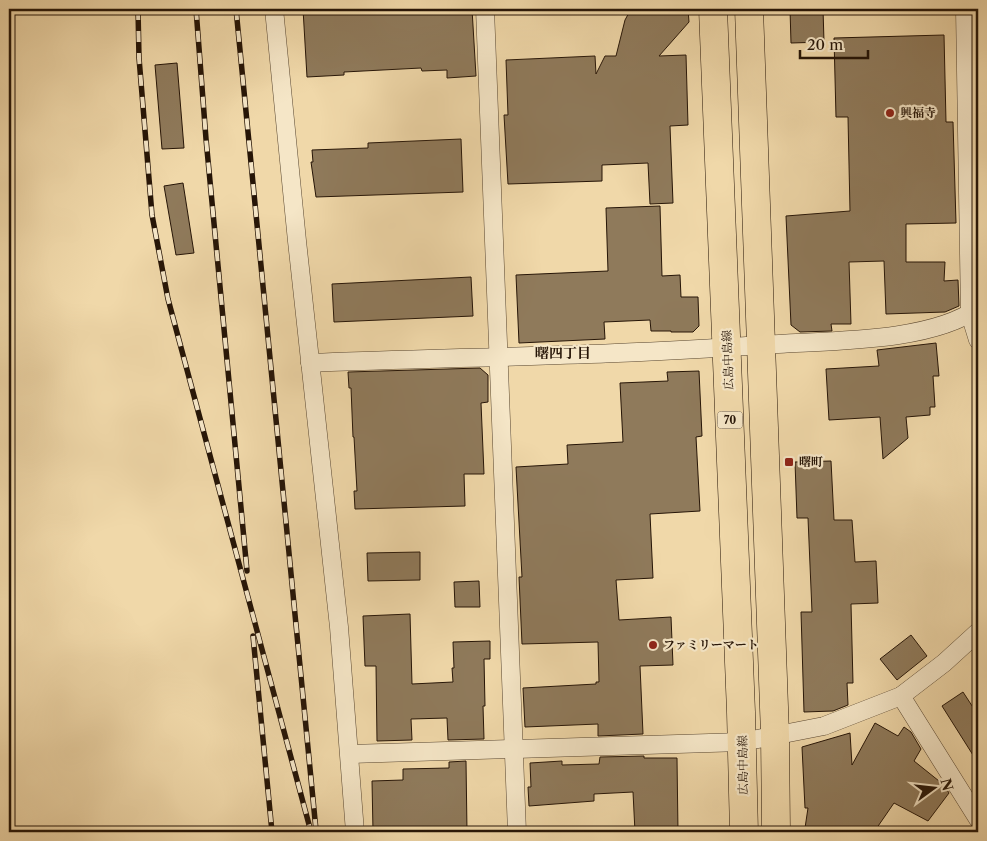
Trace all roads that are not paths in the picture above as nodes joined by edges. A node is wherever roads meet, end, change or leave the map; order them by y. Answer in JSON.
{"nodes":[{"id":1,"x":274,"y":9,"type":"edge"},
{"id":2,"x":485,"y":9,"type":"edge"},
{"id":3,"x":713,"y":9,"type":"edge"},
{"id":4,"x":749,"y":9,"type":"edge"},
{"id":5,"x":965,"y":9,"type":"edge"},
{"id":6,"x":974,"y":311,"type":"edge"},
{"id":7,"x":978,"y":340,"type":"edge"},
{"id":8,"x":761,"y":345,"type":"junction"},
{"id":9,"x":727,"y":348,"type":"junction"},
{"id":10,"x":499,"y":356,"type":"junction"},
{"id":11,"x":310,"y":363,"type":"junction"},
{"id":12,"x":978,"y":632,"type":"edge"},
{"id":13,"x":901,"y":696,"type":"junction"},
{"id":14,"x":775,"y":735,"type":"junction"},
{"id":15,"x":742,"y":742,"type":"junction"},
{"id":16,"x":514,"y":748,"type":"junction"},
{"id":17,"x":350,"y":754,"type":"junction"},
{"id":18,"x":978,"y":819,"type":"edge"},
{"id":19,"x":356,"y":832,"type":"edge"},
{"id":20,"x":517,"y":832,"type":"edge"},
{"id":21,"x":744,"y":832,"type":"edge"},
{"id":22,"x":776,"y":832,"type":"edge"}],
"edges":[{"from":1,"to":11,"type":"street"},
{"from":2,"to":10,"type":"street"},
{"from":3,"to":9,"type":"main road","name":"広島中島線","number":"70"},
{"from":4,"to":8,"type":"main road"},
{"from":5,"to":6,"type":"street"},
{"from":6,"to":7,"type":"street"},
{"from":6,"to":8,"type":"street"},
{"from":8,"to":9,"type":"street"},
{"from":8,"to":14,"type":"main road"},
{"from":9,"to":10,"type":"street"},
{"from":9,"to":15,"type":"main road","name":"広島中島線","number":"70"},
{"from":10,"to":11,"type":"street"},
{"from":10,"to":16,"type":"street"},
{"from":11,"to":17,"type":"street"},
{"from":12,"to":13,"type":"street"},
{"from":13,"to":14,"type":"street"},
{"from":13,"to":18,"type":"street"},
{"from":14,"to":15,"type":"street"},
{"from":14,"to":22,"type":"main road"},
{"from":15,"to":16,"type":"street"},
{"from":15,"to":21,"type":"main road","name":"広島中島線","number":"70"},
{"from":16,"to":17,"type":"street"},
{"from":16,"to":20,"type":"street"},
{"from":17,"to":19,"type":"street"}]}
